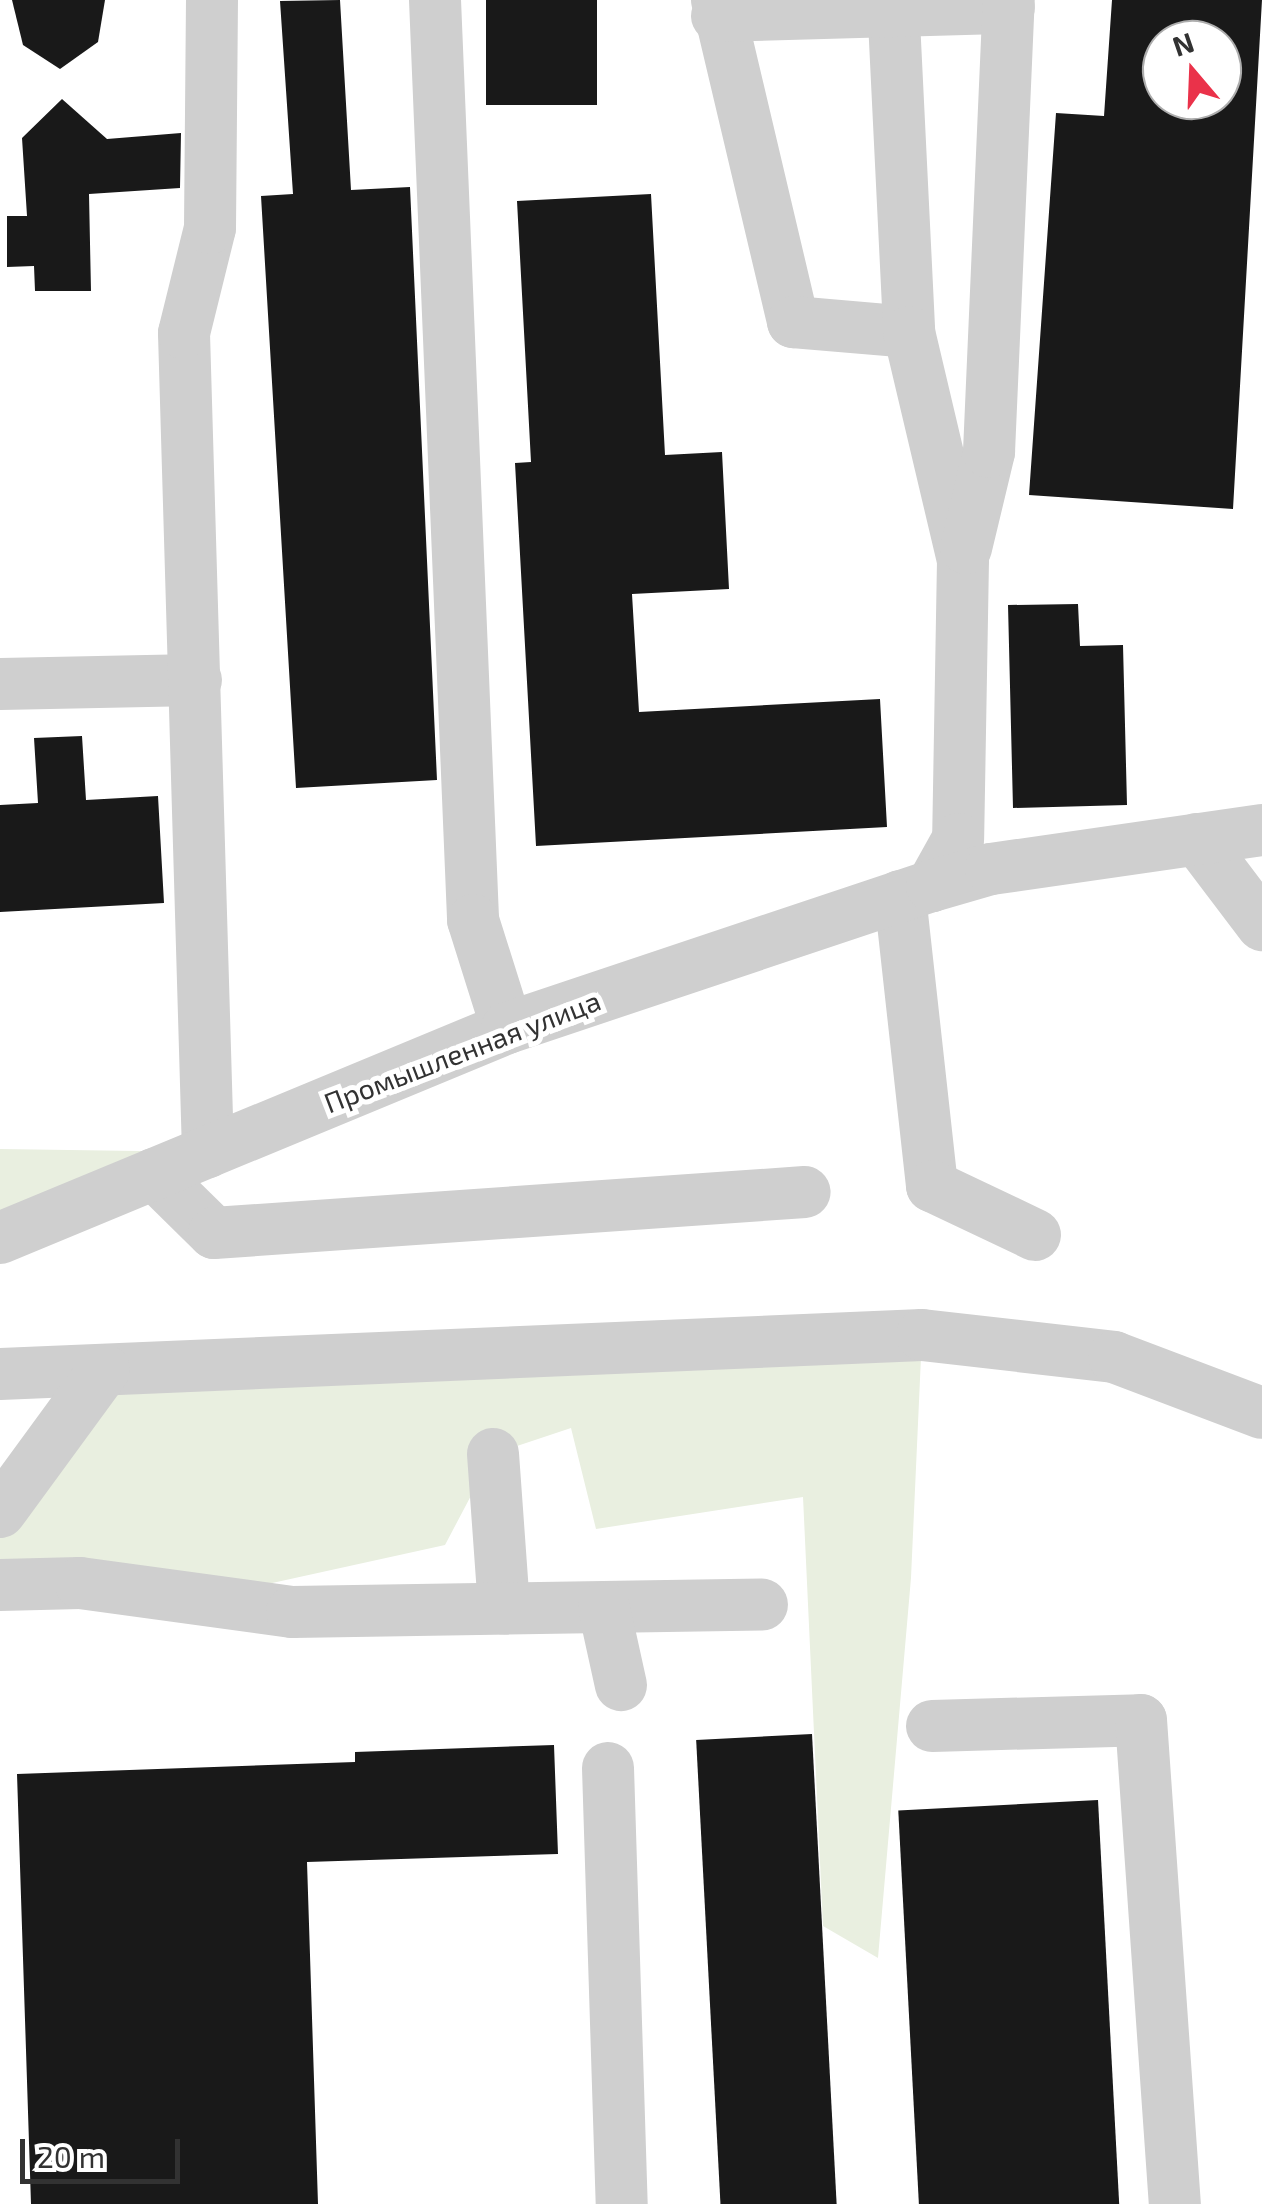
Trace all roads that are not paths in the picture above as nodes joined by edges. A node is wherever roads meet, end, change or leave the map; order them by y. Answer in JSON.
{"nodes":[{"id":1,"x":212,"y":0,"type":"edge"},
{"id":2,"x":435,"y":0,"type":"edge"},
{"id":3,"x":1009,"y":4,"type":"edge"},
{"id":4,"x":893,"y":6,"type":"edge"},
{"id":5,"x":717,"y":8,"type":"edge"},
{"id":6,"x":909,"y":332,"type":"junction"},
{"id":7,"x":963,"y":560,"type":"junction"},
{"id":8,"x":196,"y":680,"type":"junction"},
{"id":9,"x":0,"y":684,"type":"edge"},
{"id":10,"x":1262,"y":830,"type":"edge"},
{"id":11,"x":1198,"y":840,"type":"junction"},
{"id":12,"x":916,"y":891,"type":"junction"},
{"id":13,"x":1262,"y":924,"type":"edge"},
{"id":14,"x":506,"y":1028,"type":"junction"},
{"id":15,"x":208,"y":1152,"type":"junction"},
{"id":16,"x":154,"y":1174,"type":"junction"},
{"id":17,"x":805,"y":1192,"type":"dead end"},
{"id":18,"x":1035,"y":1235,"type":"dead end"},
{"id":19,"x":0,"y":1238,"type":"edge"},
{"id":20,"x":104,"y":1370,"type":"junction"},
{"id":21,"x":0,"y":1374,"type":"edge"},
{"id":22,"x":1262,"y":1413,"type":"edge"},
{"id":23,"x":493,"y":1454,"type":"dead end"},
{"id":24,"x":0,"y":1512,"type":"edge"},
{"id":25,"x":0,"y":1585,"type":"edge"},
{"id":26,"x":762,"y":1605,"type":"dead end"},
{"id":27,"x":604,"y":1608,"type":"junction"},
{"id":28,"x":504,"y":1610,"type":"junction"},
{"id":29,"x":622,"y":1685,"type":"dead end"},
{"id":30,"x":932,"y":1726,"type":"dead end"},
{"id":31,"x":608,"y":1768,"type":"dead end"},
{"id":32,"x":622,"y":2204,"type":"edge"},
{"id":33,"x":1175,"y":2204,"type":"edge"}],
"edges":[{"from":1,"to":8,"type":"street"},
{"from":2,"to":14,"type":"street"},
{"from":3,"to":4,"type":"street"},
{"from":3,"to":7,"type":"street"},
{"from":4,"to":5,"type":"street"},
{"from":4,"to":6,"type":"street"},
{"from":5,"to":6,"type":"street"},
{"from":6,"to":7,"type":"street"},
{"from":7,"to":12,"type":"street"},
{"from":8,"to":9,"type":"street"},
{"from":8,"to":15,"type":"street"},
{"from":10,"to":11,"type":"street","name":"Промышленная улица"},
{"from":11,"to":12,"type":"street","name":"Промышленная улица"},
{"from":11,"to":13,"type":"street"},
{"from":12,"to":14,"type":"street","name":"Промышленная улица"},
{"from":12,"to":18,"type":"street"},
{"from":14,"to":15,"type":"street","name":"Промышленная улица"},
{"from":15,"to":16,"type":"street","name":"Промышленная улица"},
{"from":16,"to":17,"type":"street"},
{"from":16,"to":19,"type":"street","name":"Промышленная улица"},
{"from":20,"to":21,"type":"street"},
{"from":20,"to":22,"type":"street"},
{"from":20,"to":24,"type":"street"},
{"from":23,"to":28,"type":"street"},
{"from":25,"to":28,"type":"street"},
{"from":26,"to":27,"type":"street"},
{"from":27,"to":28,"type":"street"},
{"from":27,"to":29,"type":"street"},
{"from":30,"to":33,"type":"street"},
{"from":31,"to":32,"type":"street"}]}
